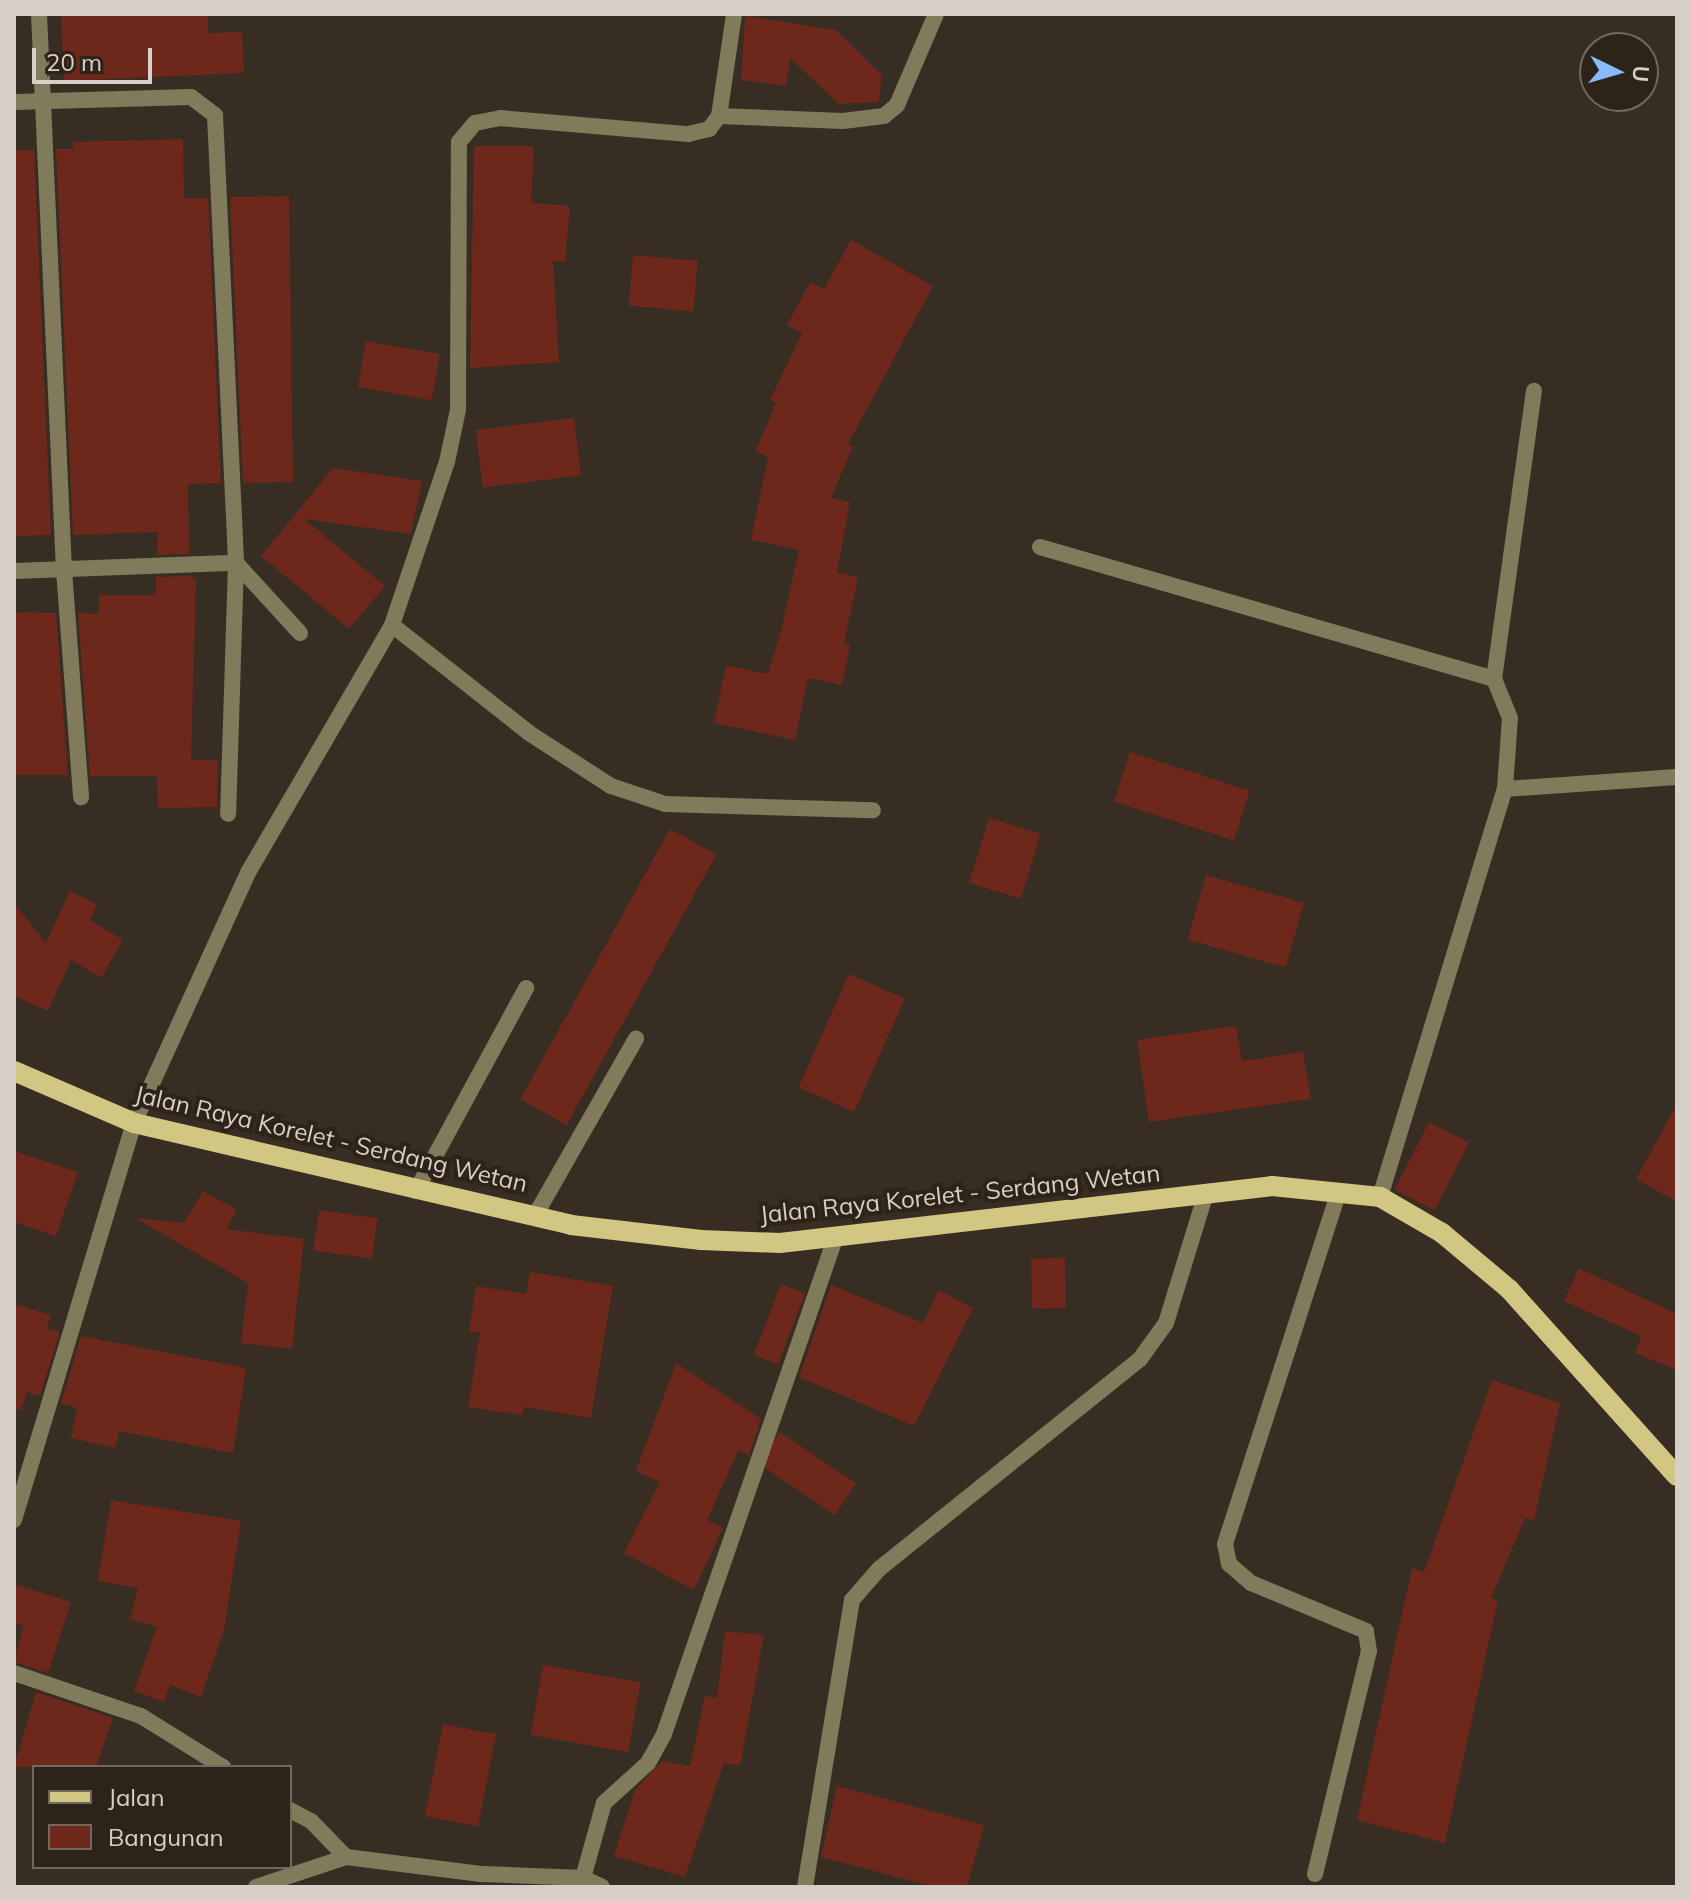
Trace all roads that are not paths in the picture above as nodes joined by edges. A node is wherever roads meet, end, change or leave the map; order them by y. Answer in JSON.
{"nodes":[{"id":1,"x":39,"y":14,"type":"edge"},
{"id":2,"x":734,"y":14,"type":"edge"},
{"id":3,"x":936,"y":14,"type":"edge"},
{"id":4,"x":43,"y":101,"type":"junction"},
{"id":5,"x":14,"y":102,"type":"edge"},
{"id":6,"x":719,"y":116,"type":"junction"},
{"id":7,"x":1534,"y":391,"type":"dead end"},
{"id":8,"x":1040,"y":547,"type":"dead end"},
{"id":9,"x":236,"y":563,"type":"junction"},
{"id":10,"x":64,"y":570,"type":"junction"},
{"id":11,"x":14,"y":571,"type":"edge"},
{"id":12,"x":392,"y":625,"type":"junction"},
{"id":13,"x":300,"y":633,"type":"dead end"},
{"id":14,"x":1494,"y":679,"type":"junction"},
{"id":15,"x":1677,"y":777,"type":"edge"},
{"id":16,"x":1505,"y":789,"type":"junction"},
{"id":17,"x":81,"y":797,"type":"dead end"},
{"id":18,"x":873,"y":810,"type":"dead end"},
{"id":19,"x":228,"y":814,"type":"dead end"},
{"id":20,"x":526,"y":988,"type":"dead end"},
{"id":21,"x":636,"y":1039,"type":"dead end"},
{"id":22,"x":14,"y":1071,"type":"edge"},
{"id":23,"x":134,"y":1123,"type":"junction"},
{"id":24,"x":416,"y":1191,"type":"junction"},
{"id":25,"x":1339,"y":1192,"type":"junction"},
{"id":26,"x":1206,"y":1193,"type":"junction"},
{"id":27,"x":1380,"y":1197,"type":"junction"},
{"id":28,"x":536,"y":1214,"type":"junction"},
{"id":29,"x":836,"y":1236,"type":"junction"},
{"id":30,"x":1677,"y":1476,"type":"edge"},
{"id":31,"x":14,"y":1520,"type":"edge"},
{"id":32,"x":14,"y":1673,"type":"edge"},
{"id":33,"x":220,"y":1765,"type":"edge"},
{"id":34,"x":292,"y":1811,"type":"edge"},
{"id":35,"x":346,"y":1857,"type":"junction"},
{"id":36,"x":1315,"y":1874,"type":"dead end"},
{"id":37,"x":583,"y":1878,"type":"junction"},
{"id":38,"x":256,"y":1887,"type":"edge"},
{"id":39,"x":602,"y":1887,"type":"edge"},
{"id":40,"x":805,"y":1887,"type":"edge"}],
"edges":[{"from":1,"to":4,"type":"street"},
{"from":2,"to":6,"type":"street"},
{"from":3,"to":6,"type":"street"},
{"from":4,"to":5,"type":"street"},
{"from":4,"to":9,"type":"street"},
{"from":4,"to":10,"type":"street"},
{"from":6,"to":12,"type":"street"},
{"from":7,"to":14,"type":"street"},
{"from":8,"to":14,"type":"street"},
{"from":9,"to":10,"type":"street"},
{"from":9,"to":13,"type":"street"},
{"from":9,"to":19,"type":"street"},
{"from":10,"to":11,"type":"street"},
{"from":10,"to":17,"type":"street"},
{"from":12,"to":18,"type":"street"},
{"from":12,"to":23,"type":"street"},
{"from":14,"to":16,"type":"street"},
{"from":15,"to":16,"type":"street"},
{"from":16,"to":27,"type":"street"},
{"from":20,"to":24,"type":"street"},
{"from":21,"to":28,"type":"street"},
{"from":22,"to":23,"type":"main road","name":"Jalan Raya Korelet - Serdang Wetan"},
{"from":23,"to":24,"type":"main road","name":"Jalan Raya Korelet - Serdang Wetan"},
{"from":23,"to":31,"type":"street"},
{"from":24,"to":28,"type":"main road","name":"Jalan Raya Korelet - Serdang Wetan"},
{"from":25,"to":26,"type":"main road","name":"Jalan Raya Korelet - Serdang Wetan"},
{"from":25,"to":27,"type":"main road","name":"Jalan Raya Korelet - Serdang Wetan"},
{"from":25,"to":36,"type":"street"},
{"from":26,"to":29,"type":"main road","name":"Jalan Raya Korelet - Serdang Wetan"},
{"from":26,"to":40,"type":"street"},
{"from":27,"to":30,"type":"main road","name":"Jalan Raya Korelet - Serdang Wetan"},
{"from":28,"to":29,"type":"main road","name":"Jalan Raya Korelet - Serdang Wetan"},
{"from":29,"to":37,"type":"street"},
{"from":32,"to":33,"type":"street"},
{"from":34,"to":35,"type":"street"},
{"from":35,"to":37,"type":"street"},
{"from":35,"to":38,"type":"street"},
{"from":37,"to":39,"type":"street"}]}
